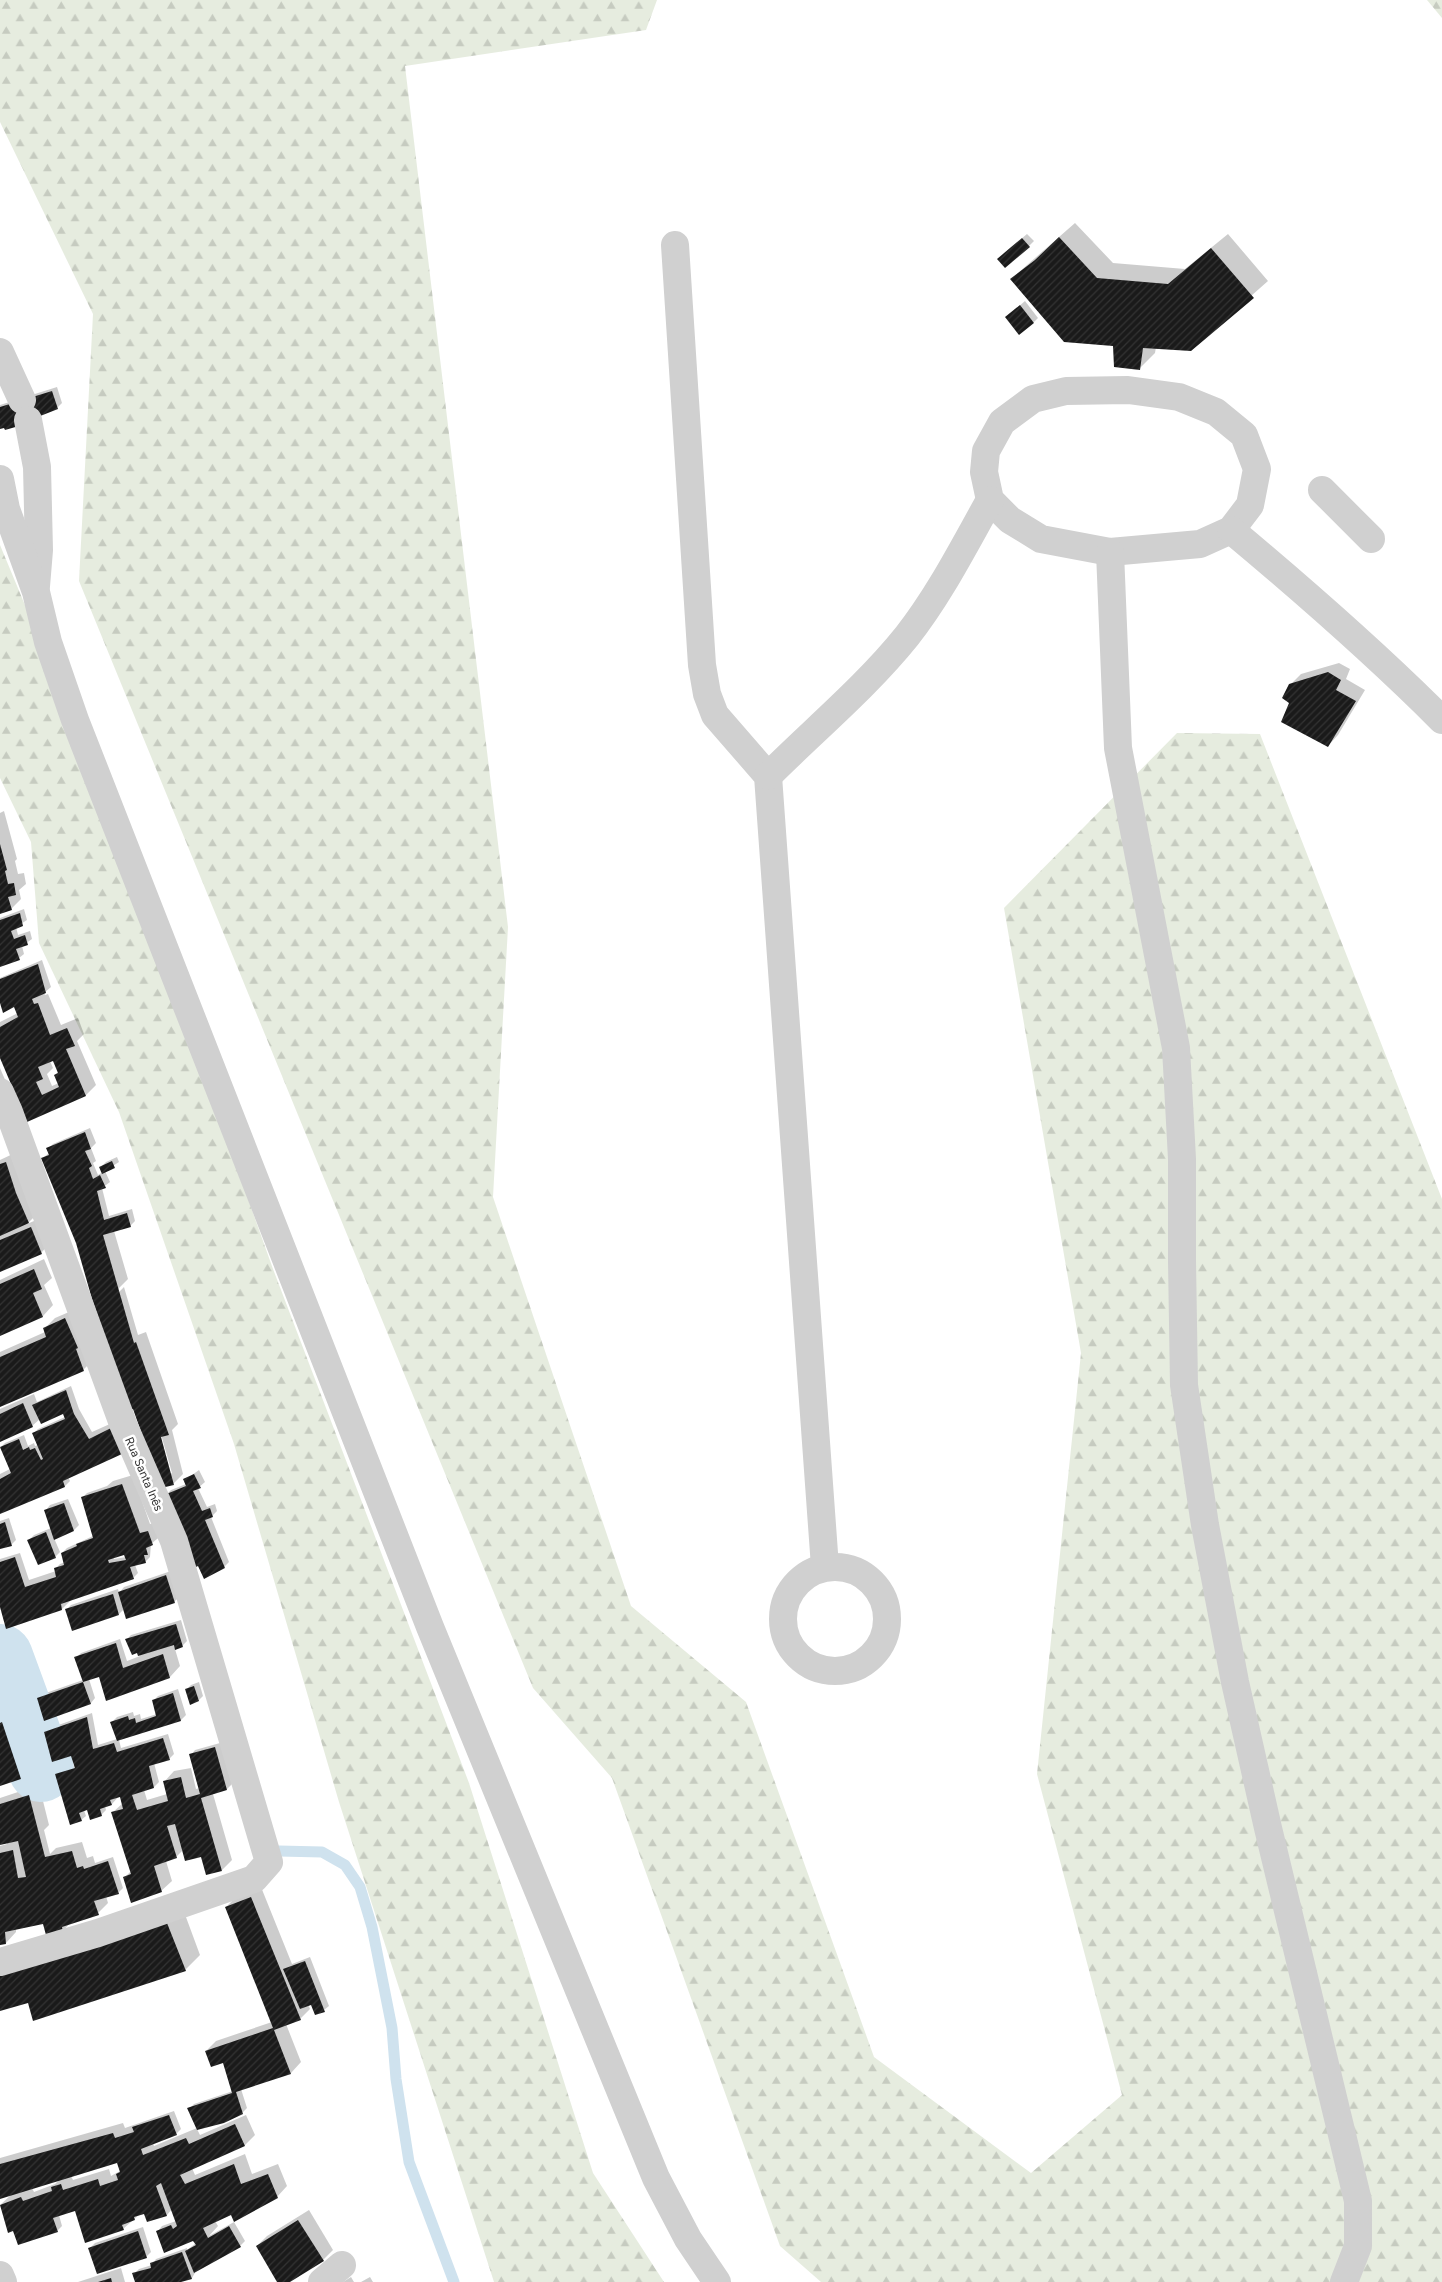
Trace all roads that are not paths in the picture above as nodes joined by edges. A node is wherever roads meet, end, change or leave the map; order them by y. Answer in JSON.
{"nodes":[{"id":1,"x":675,"y":245,"type":"dead end"},
{"id":2,"x":0,"y":352,"type":"edge"},
{"id":3,"x":0,"y":479,"type":"edge"},
{"id":4,"x":1322,"y":490,"type":"dead end"},
{"id":5,"x":990,"y":500,"type":"junction"},
{"id":6,"x":1231,"y":530,"type":"junction"},
{"id":7,"x":1372,"y":539,"type":"dead end"},
{"id":8,"x":1110,"y":552,"type":"junction"},
{"id":9,"x":36,"y":592,"type":"junction"},
{"id":10,"x":1442,"y":720,"type":"edge"},
{"id":11,"x":768,"y":776,"type":"junction"},
{"id":12,"x":0,"y":1092,"type":"edge"},
{"id":13,"x":825,"y":1567,"type":"dead end"},
{"id":14,"x":0,"y":1962,"type":"edge"},
{"id":15,"x":0,"y":2275,"type":"edge"},
{"id":16,"x":3,"y":2282,"type":"edge"},
{"id":17,"x":717,"y":2282,"type":"edge"},
{"id":18,"x":1344,"y":2282,"type":"edge"}],
"edges":[{"from":1,"to":11,"type":"street"},
{"from":2,"to":9,"type":"street"},
{"from":3,"to":9,"type":"street"},
{"from":4,"to":7,"type":"street"},
{"from":5,"to":6,"type":"street"},
{"from":5,"to":8,"type":"street"},
{"from":5,"to":11,"type":"street"},
{"from":6,"to":8,"type":"street"},
{"from":6,"to":10,"type":"street"},
{"from":8,"to":18,"type":"street"},
{"from":9,"to":17,"type":"street"},
{"from":11,"to":13,"type":"street"},
{"from":12,"to":14,"type":"street","name":"Rua Santa Inês"},
{"from":15,"to":16,"type":"street"}]}
